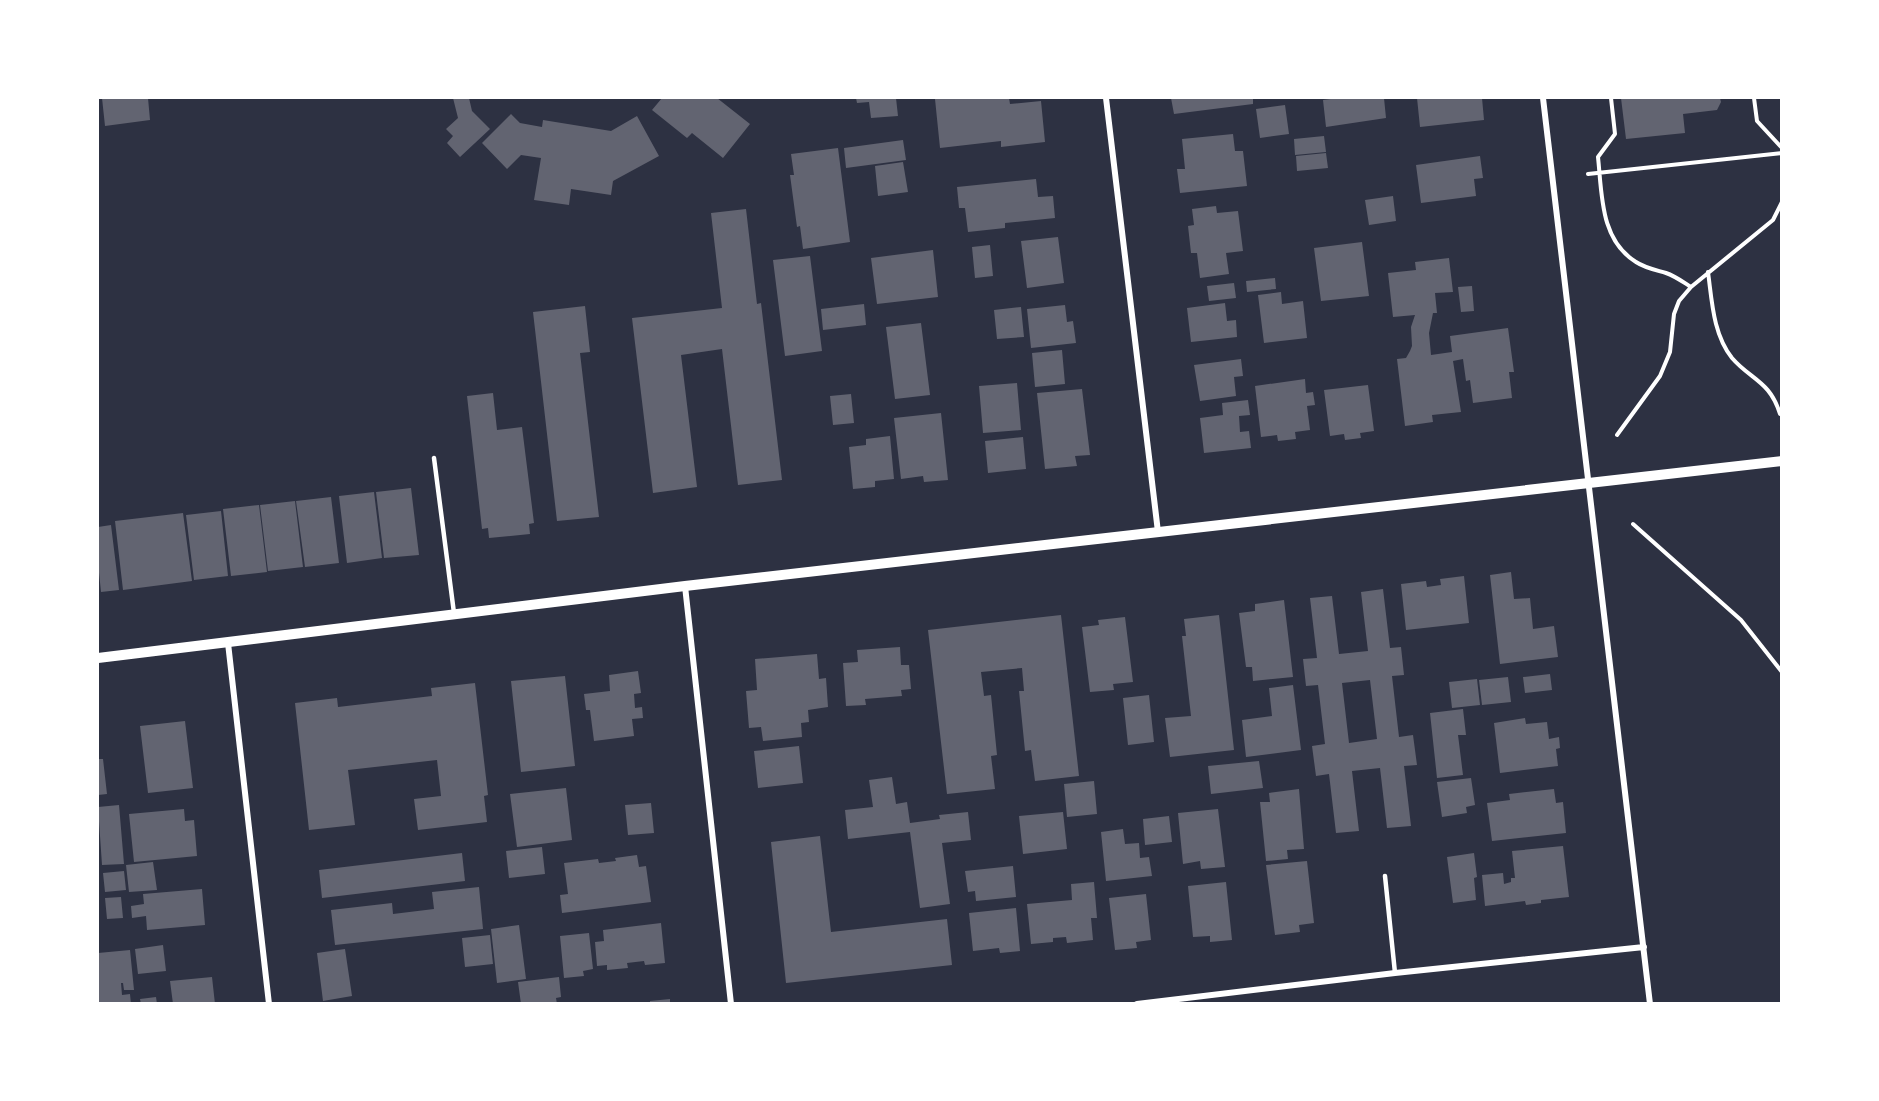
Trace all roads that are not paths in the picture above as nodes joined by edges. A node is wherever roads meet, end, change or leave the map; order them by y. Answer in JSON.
{"nodes":[{"id":1,"x":1106,"y":98,"type":"edge"},
{"id":2,"x":1543,"y":98,"type":"edge"},
{"id":3,"x":434,"y":458,"type":"dead end"},
{"id":4,"x":1782,"y":461,"type":"edge"},
{"id":5,"x":1588,"y":483,"type":"junction"},
{"id":6,"x":1158,"y":532,"type":"junction"},
{"id":7,"x":685,"y":586,"type":"junction"},
{"id":8,"x":454,"y":615,"type":"junction"},
{"id":9,"x":228,"y":643,"type":"junction"},
{"id":10,"x":98,"y":658,"type":"edge"},
{"id":11,"x":1385,"y":876,"type":"dead end"},
{"id":12,"x":1644,"y":947,"type":"junction"},
{"id":13,"x":1395,"y":973,"type":"junction"},
{"id":14,"x":269,"y":1004,"type":"edge"},
{"id":15,"x":731,"y":1004,"type":"edge"},
{"id":16,"x":1137,"y":1004,"type":"edge"},
{"id":17,"x":1650,"y":1004,"type":"edge"}],
"edges":[{"from":1,"to":6,"type":"street"},
{"from":2,"to":5,"type":"street"},
{"from":3,"to":8,"type":"lane"},
{"from":4,"to":5,"type":"street"},
{"from":5,"to":6,"type":"street"},
{"from":5,"to":12,"type":"street"},
{"from":6,"to":7,"type":"street"},
{"from":7,"to":8,"type":"street"},
{"from":7,"to":15,"type":"street"},
{"from":8,"to":9,"type":"street"},
{"from":9,"to":10,"type":"street"},
{"from":9,"to":14,"type":"street"},
{"from":11,"to":13,"type":"lane"},
{"from":12,"to":13,"type":"street"},
{"from":12,"to":17,"type":"street"},
{"from":13,"to":16,"type":"street"}]}
